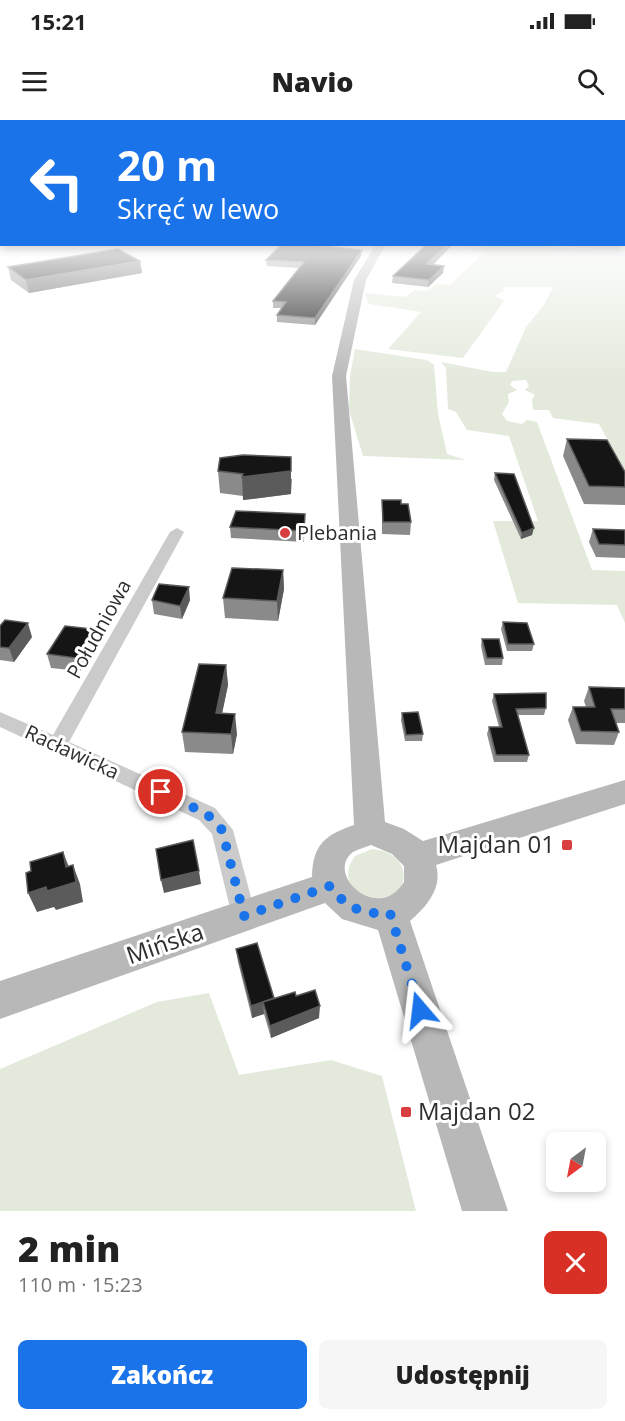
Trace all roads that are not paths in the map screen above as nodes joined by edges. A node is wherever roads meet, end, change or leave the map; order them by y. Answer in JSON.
{"nodes":[{"id":1,"x":360,"y":281,"type":"edge"},
{"id":2,"x":177,"y":532,"type":"dead end"},
{"id":3,"x":0,"y":719,"type":"edge"},
{"id":4,"x":57,"y":746,"type":"junction"},
{"id":5,"x":625,"y":792,"type":"edge"},
{"id":6,"x":370,"y":832,"type":"junction"},
{"id":7,"x":417,"y":857,"type":"junction"},
{"id":8,"x":330,"y":886,"type":"junction"},
{"id":9,"x":390,"y":913,"type":"junction"},
{"id":10,"x":244,"y":916,"type":"junction"},
{"id":11,"x":0,"y":1000,"type":"edge"},
{"id":12,"x":485,"y":1211,"type":"edge"}],
"edges":[{"from":1,"to":6,"type":"street"},
{"from":2,"to":4,"type":"street","name":"Południowa"},
{"from":3,"to":4,"type":"street","name":"Racławicka"},
{"from":4,"to":10,"type":"street","name":"Racławicka"},
{"from":5,"to":7,"type":"street"},
{"from":6,"to":7,"type":"street"},
{"from":6,"to":8,"type":"street"},
{"from":7,"to":9,"type":"street"},
{"from":8,"to":9,"type":"street"},
{"from":8,"to":10,"type":"street","name":"Mińska"},
{"from":9,"to":12,"type":"street"},
{"from":10,"to":11,"type":"street","name":"Mińska"}]}
